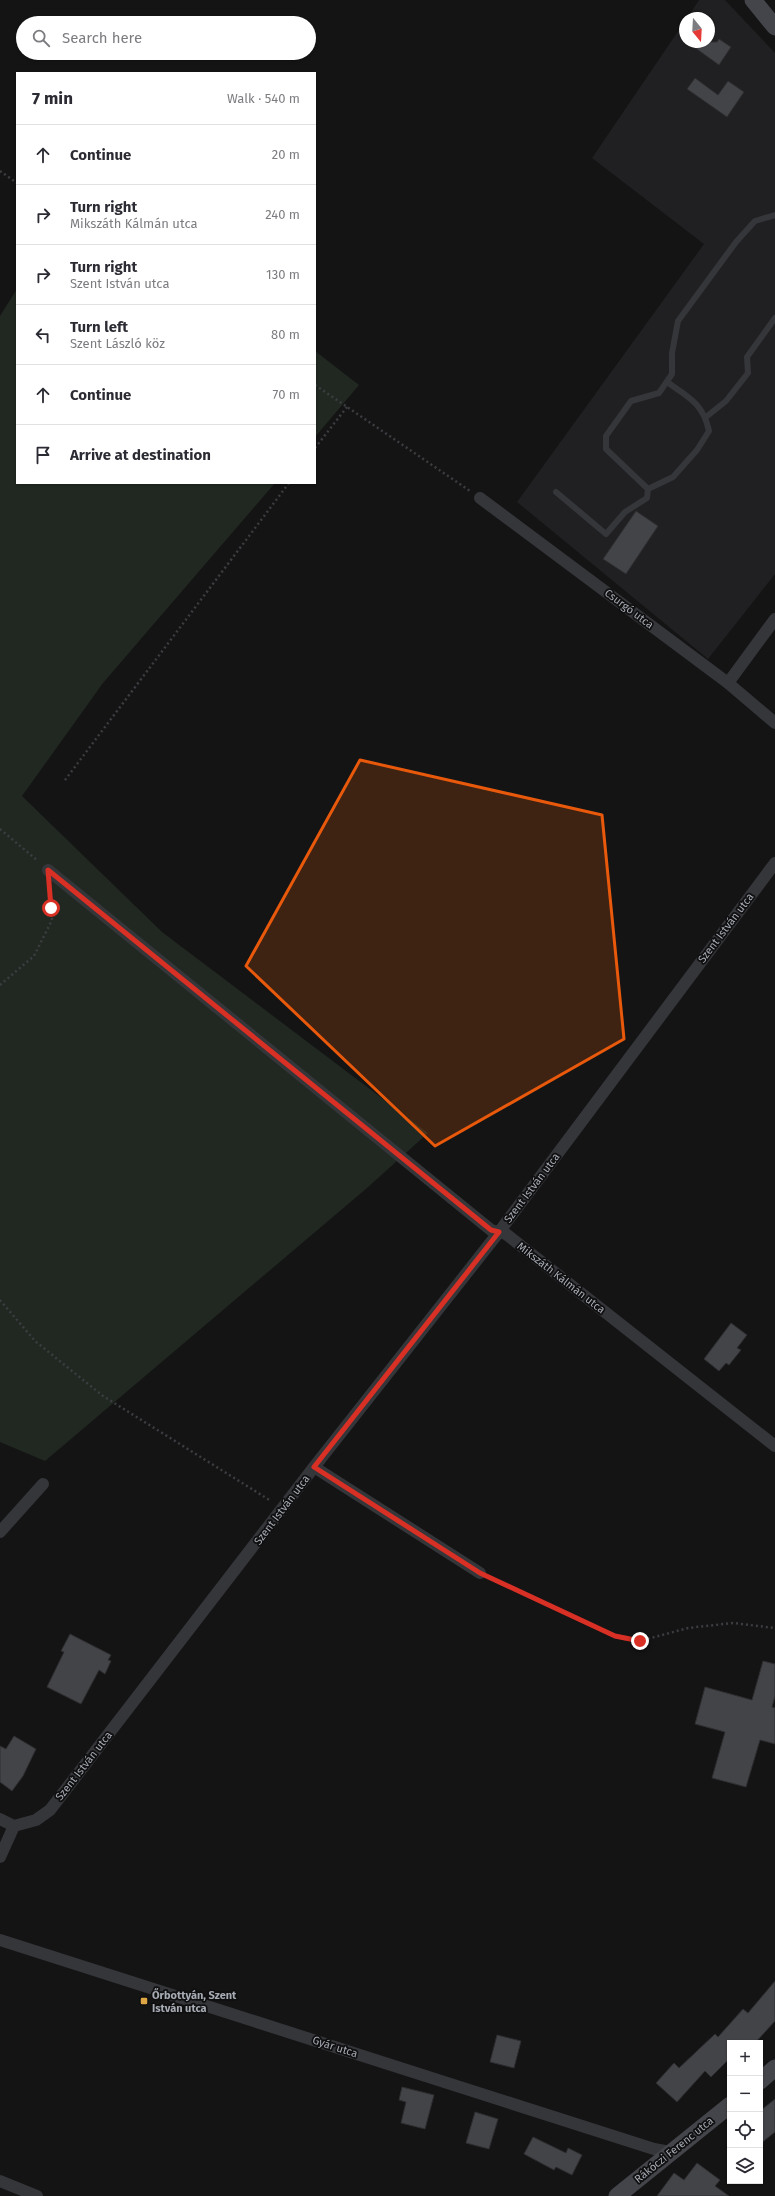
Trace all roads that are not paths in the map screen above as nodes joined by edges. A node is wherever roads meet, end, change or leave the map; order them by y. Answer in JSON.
{"nodes":[{"id":1,"x":753,"y":0,"type":"edge"},
{"id":2,"x":775,"y":27,"type":"edge"},
{"id":3,"x":775,"y":215,"type":"edge"},
{"id":4,"x":775,"y":318,"type":"edge"},
{"id":5,"x":666,"y":382,"type":"junction"},
{"id":6,"x":706,"y":417,"type":"junction"},
{"id":7,"x":648,"y":489,"type":"junction"},
{"id":8,"x":556,"y":492,"type":"dead end"},
{"id":9,"x":480,"y":498,"type":"road end"},
{"id":10,"x":775,"y":619,"type":"edge"},
{"id":11,"x":728,"y":683,"type":"junction"},
{"id":12,"x":775,"y":723,"type":"edge"},
{"id":13,"x":775,"y":863,"type":"edge"},
{"id":14,"x":48,"y":870,"type":"road end"},
{"id":15,"x":499,"y":1232,"type":"junction"},
{"id":16,"x":775,"y":1446,"type":"edge"},
{"id":17,"x":314,"y":1467,"type":"junction"},
{"id":18,"x":43,"y":1484,"type":"dead end"},
{"id":19,"x":0,"y":1532,"type":"edge"},
{"id":20,"x":480,"y":1573,"type":"road end"},
{"id":21,"x":0,"y":1819,"type":"edge"},
{"id":22,"x":14,"y":1826,"type":"junction"},
{"id":23,"x":0,"y":1857,"type":"edge"},
{"id":24,"x":0,"y":1940,"type":"edge"},
{"id":25,"x":775,"y":2068,"type":"edge"},
{"id":26,"x":763,"y":2078,"type":"edge"},
{"id":27,"x":727,"y":2107,"type":"edge"},
{"id":28,"x":670,"y":2152,"type":"junction"},
{"id":29,"x":0,"y":2181,"type":"edge"},
{"id":30,"x":38,"y":2196,"type":"edge"},
{"id":31,"x":617,"y":2196,"type":"edge"}],
"edges":[{"from":1,"to":2,"type":"main road"},
{"from":3,"to":5,"type":"lane"},
{"from":4,"to":6,"type":"lane"},
{"from":5,"to":6,"type":"lane"},
{"from":5,"to":7,"type":"lane"},
{"from":6,"to":7,"type":"lane"},
{"from":7,"to":8,"type":"lane"},
{"from":9,"to":11,"type":"street","name":"Csurgó utca"},
{"from":10,"to":11,"type":"street"},
{"from":11,"to":12,"type":"street","name":"Csurgó utca"},
{"from":13,"to":15,"type":"street","name":"Szent István utca"},
{"from":14,"to":15,"type":"street","name":"Mikszáth Kálmán utca"},
{"from":15,"to":16,"type":"street","name":"Mikszáth Kálmán utca"},
{"from":15,"to":17,"type":"street","name":"Szent István utca"},
{"from":17,"to":20,"type":"street"},
{"from":17,"to":22,"type":"street","name":"Szent István utca"},
{"from":18,"to":19,"type":"street"},
{"from":21,"to":22,"type":"street"},
{"from":22,"to":23,"type":"street"},
{"from":24,"to":28,"type":"street","name":"Gyár utca"},
{"from":25,"to":26,"type":"main road"},
{"from":27,"to":28,"type":"main road","name":"Rákóczi Ferenc utca"},
{"from":28,"to":31,"type":"main road","name":"Rákóczi Ferenc utca"},
{"from":29,"to":30,"type":"street"}]}
